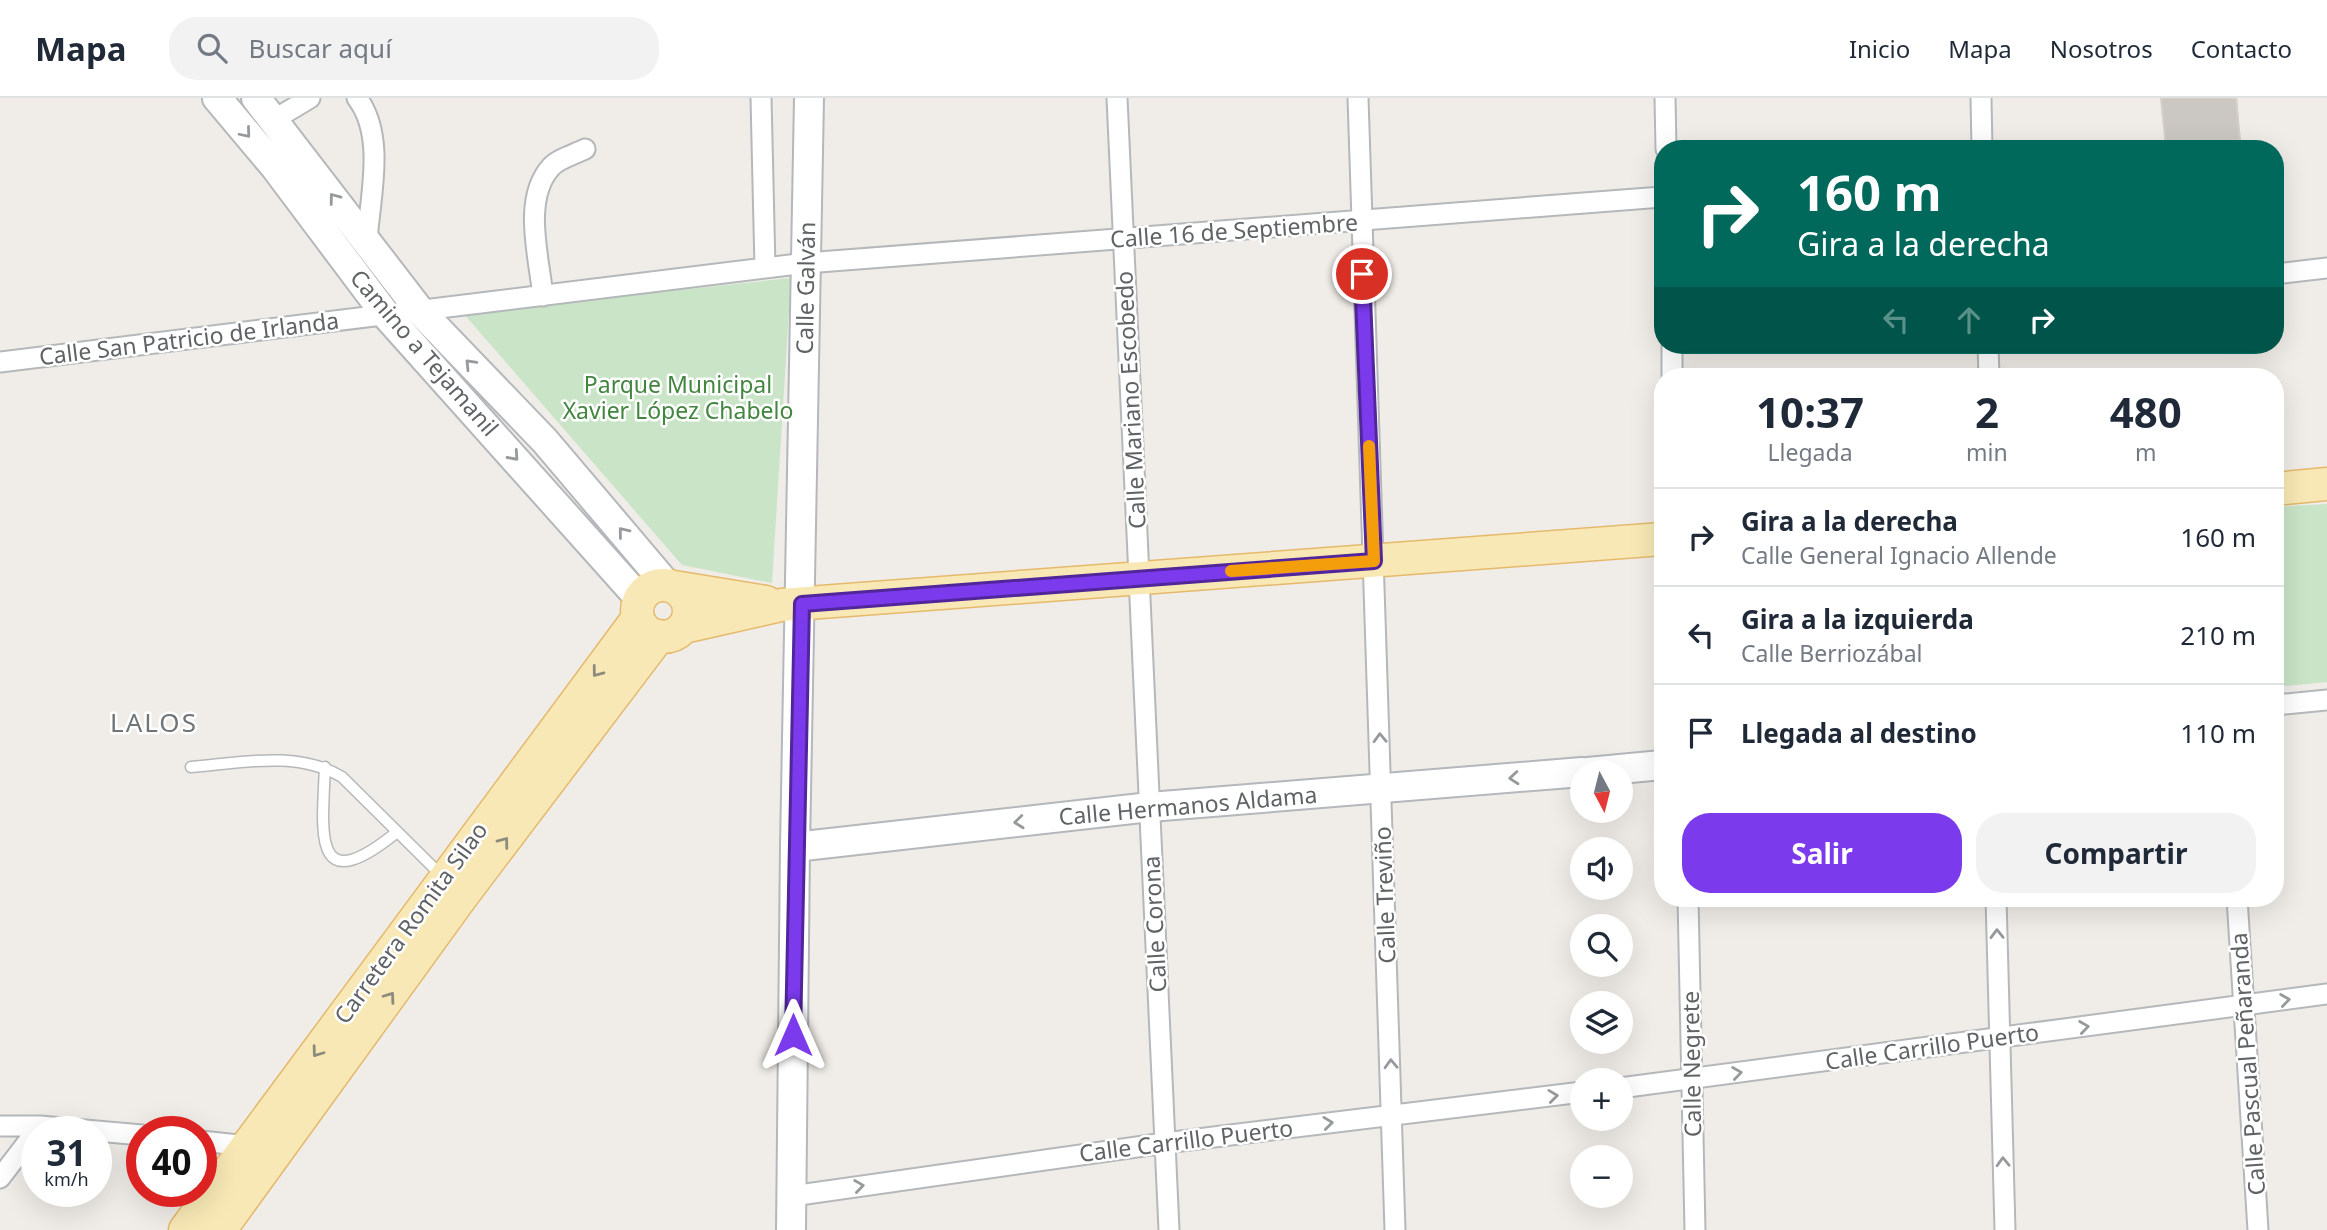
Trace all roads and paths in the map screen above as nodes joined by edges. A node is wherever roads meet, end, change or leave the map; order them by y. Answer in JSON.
{"nodes":[{"id":1,"x":217,"y":98,"type":"edge"},
{"id":2,"x":256,"y":98,"type":"edge"},
{"id":3,"x":310,"y":98,"type":"edge"},
{"id":4,"x":357,"y":98,"type":"edge"},
{"id":5,"x":761,"y":98,"type":"edge"},
{"id":6,"x":809,"y":98,"type":"edge"},
{"id":7,"x":1117,"y":98,"type":"edge"},
{"id":8,"x":1358,"y":98,"type":"edge"},
{"id":9,"x":1665,"y":98,"type":"edge"},
{"id":10,"x":1981,"y":98,"type":"edge"},
{"id":11,"x":275,"y":119,"type":"junction"},
{"id":12,"x":1666,"y":140,"type":"edge"},
{"id":13,"x":1982,"y":140,"type":"edge"},
{"id":14,"x":585,"y":149,"type":"dead end"},
{"id":15,"x":1654,"y":198,"type":"edge"},
{"id":16,"x":1360,"y":222,"type":"junction"},
{"id":17,"x":1124,"y":240,"type":"junction"},
{"id":18,"x":367,"y":242,"type":"junction"},
{"id":19,"x":806,"y":263,"type":"junction"},
{"id":20,"x":765,"y":268,"type":"junction"},
{"id":21,"x":2327,"y":268,"type":"edge"},
{"id":22,"x":2284,"y":273,"type":"edge"},
{"id":23,"x":543,"y":296,"type":"junction"},
{"id":24,"x":420,"y":311,"type":"junction"},
{"id":25,"x":386,"y":315,"type":"junction"},
{"id":26,"x":0,"y":362,"type":"edge"},
{"id":27,"x":2327,"y":484,"type":"edge"},
{"id":28,"x":2284,"y":488,"type":"edge"},
{"id":29,"x":1654,"y":540,"type":"edge"},
{"id":30,"x":1374,"y":561,"type":"junction"},
{"id":31,"x":1139,"y":577,"type":"junction"},
{"id":32,"x":791,"y":604,"type":"junction"},
{"id":33,"x":660,"y":609,"type":"junction"},
{"id":34,"x":2327,"y":700,"type":"edge"},
{"id":35,"x":2284,"y":704,"type":"edge"},
{"id":36,"x":191,"y":766,"type":"dead end"},
{"id":37,"x":1654,"y":766,"type":"edge"},
{"id":38,"x":325,"y":767,"type":"junction"},
{"id":39,"x":1633,"y":768,"type":"edge"},
{"id":40,"x":1570,"y":773,"type":"edge"},
{"id":41,"x":1382,"y":790,"type":"junction"},
{"id":42,"x":1150,"y":807,"type":"junction"},
{"id":43,"x":397,"y":832,"type":"junction"},
{"id":44,"x":795,"y":847,"type":"junction"},
{"id":45,"x":453,"y":887,"type":"junction"},
{"id":46,"x":1688,"y":907,"type":"edge"},
{"id":47,"x":1996,"y":907,"type":"edge"},
{"id":48,"x":2238,"y":907,"type":"edge"},
{"id":49,"x":2327,"y":994,"type":"edge"},
{"id":50,"x":2244,"y":1006,"type":"junction"},
{"id":51,"x":1999,"y":1038,"type":"junction"},
{"id":52,"x":1693,"y":1079,"type":"junction"},
{"id":53,"x":1633,"y":1086,"type":"edge"},
{"id":54,"x":1570,"y":1093,"type":"edge"},
{"id":55,"x":1392,"y":1115,"type":"junction"},
{"id":56,"x":0,"y":1126,"type":"edge"},
{"id":57,"x":21,"y":1126,"type":"edge"},
{"id":58,"x":1165,"y":1143,"type":"junction"},
{"id":59,"x":217,"y":1144,"type":"edge"},
{"id":60,"x":21,"y":1151,"type":"edge"},
{"id":61,"x":260,"y":1153,"type":"junction"},
{"id":62,"x":0,"y":1178,"type":"edge"},
{"id":63,"x":792,"y":1196,"type":"junction"},
{"id":64,"x":185,"y":1230,"type":"edge"},
{"id":65,"x":220,"y":1230,"type":"edge"},
{"id":66,"x":791,"y":1230,"type":"edge"},
{"id":67,"x":1169,"y":1230,"type":"edge"},
{"id":68,"x":1395,"y":1230,"type":"edge"},
{"id":69,"x":1695,"y":1230,"type":"edge"},
{"id":70,"x":2005,"y":1230,"type":"edge"},
{"id":71,"x":2259,"y":1230,"type":"edge"}],
"edges":[{"from":1,"to":25,"type":"street","name":"Camino a Tejamanil","one_way":true},
{"from":2,"to":11,"type":"street","name":"Camino a Tejamanil"},
{"from":3,"to":11,"type":"street"},
{"from":4,"to":18,"type":"street"},
{"from":5,"to":20,"type":"street"},
{"from":6,"to":19,"type":"street","name":"Calle Galván"},
{"from":7,"to":17,"type":"street","name":"Calle Mariano Escobedo"},
{"from":8,"to":16,"type":"street","name":"Calle Treviño"},
{"from":9,"to":12,"type":"street"},
{"from":10,"to":13,"type":"street"},
{"from":18,"to":11,"type":"street","name":"Camino a Tejamanil","one_way":true},
{"from":14,"to":23,"type":"street"},
{"from":15,"to":16,"type":"street","name":"Calle 16 de Septiembre"},
{"from":16,"to":17,"type":"street","name":"Calle 16 de Septiembre"},
{"from":16,"to":30,"type":"street","name":"Calle Treviño"},
{"from":17,"to":19,"type":"street","name":"Calle 16 de Septiembre"},
{"from":17,"to":31,"type":"street","name":"Calle Mariano Escobedo"},
{"from":18,"to":24,"type":"street","name":"Camino a Tejamanil"},
{"from":19,"to":20,"type":"street","name":"Calle 16 de Septiembre"},
{"from":19,"to":32,"type":"street","name":"Calle Galván"},
{"from":20,"to":23,"type":"street","name":"Calle 16 de Septiembre"},
{"from":21,"to":22,"type":"street"},
{"from":23,"to":24,"type":"street","name":"Calle San Patricio de Irlanda"},
{"from":24,"to":25,"type":"street","name":"Calle San Patricio de Irlanda"},
{"from":33,"to":24,"type":"street","name":"Camino a Tejamanil","one_way":true},
{"from":25,"to":26,"type":"street","name":"Calle San Patricio de Irlanda"},
{"from":25,"to":33,"type":"street","name":"Camino a Tejamanil","one_way":true},
{"from":27,"to":28,"type":"main road"},
{"from":29,"to":30,"type":"main road"},
{"from":30,"to":31,"type":"main road"},
{"from":41,"to":30,"type":"street","name":"Calle Treviño","one_way":true},
{"from":31,"to":32,"type":"main road"},
{"from":31,"to":42,"type":"street","name":"Calle Corona"},
{"from":32,"to":33,"type":"main road"},
{"from":32,"to":44,"type":"street","name":"Calle Galván"},
{"from":33,"to":45,"type":"main road","name":"Carretera Romita Silao"},
{"from":34,"to":35,"type":"street"},
{"from":36,"to":38,"type":"lane"},
{"from":37,"to":39,"type":"street"},
{"from":38,"to":43,"type":"lane"},
{"from":38,"to":43,"type":"lane"},
{"from":40,"to":41,"type":"street","name":"Calle Hermanos Aldama","one_way":true},
{"from":41,"to":42,"type":"street","name":"Calle Hermanos Aldama"},
{"from":55,"to":41,"type":"street","name":"Calle Treviño","one_way":true},
{"from":42,"to":44,"type":"street","name":"Calle Hermanos Aldama","one_way":true},
{"from":42,"to":58,"type":"street","name":"Calle Corona"},
{"from":43,"to":45,"type":"lane"},
{"from":44,"to":63,"type":"street","name":"Calle Galván"},
{"from":45,"to":61,"type":"main road","name":"Carretera Romita Silao"},
{"from":46,"to":52,"type":"street","name":"Calle Negrete"},
{"from":51,"to":47,"type":"street","one_way":true},
{"from":48,"to":50,"type":"street","name":"Calle Pascual Peñaranda"},
{"from":50,"to":49,"type":"street","name":"Calle Carrillo Puerto","one_way":true},
{"from":51,"to":50,"type":"street","name":"Calle Carrillo Puerto","one_way":true},
{"from":50,"to":71,"type":"street","name":"Calle Pascual Peñaranda"},
{"from":52,"to":51,"type":"street","name":"Calle Carrillo Puerto","one_way":true},
{"from":70,"to":51,"type":"street","one_way":true},
{"from":52,"to":53,"type":"street","name":"Calle Carrillo Puerto"},
{"from":52,"to":69,"type":"street","name":"Calle Negrete"},
{"from":55,"to":54,"type":"street","name":"Calle Carrillo Puerto","one_way":true},
{"from":58,"to":55,"type":"street","name":"Calle Carrillo Puerto","one_way":true},
{"from":55,"to":68,"type":"street","name":"Calle Treviño"},
{"from":56,"to":57,"type":"street"},
{"from":63,"to":58,"type":"street","name":"Calle Carrillo Puerto","one_way":true},
{"from":58,"to":67,"type":"street","name":"Calle Corona"},
{"from":59,"to":61,"type":"street"},
{"from":60,"to":62,"type":"street"},
{"from":61,"to":64,"type":"main road","name":"Carretera Romita Silao"},
{"from":61,"to":65,"type":"main road","name":"Carretera Romita Silao"},
{"from":63,"to":66,"type":"street","name":"Calle Galván"}]}
